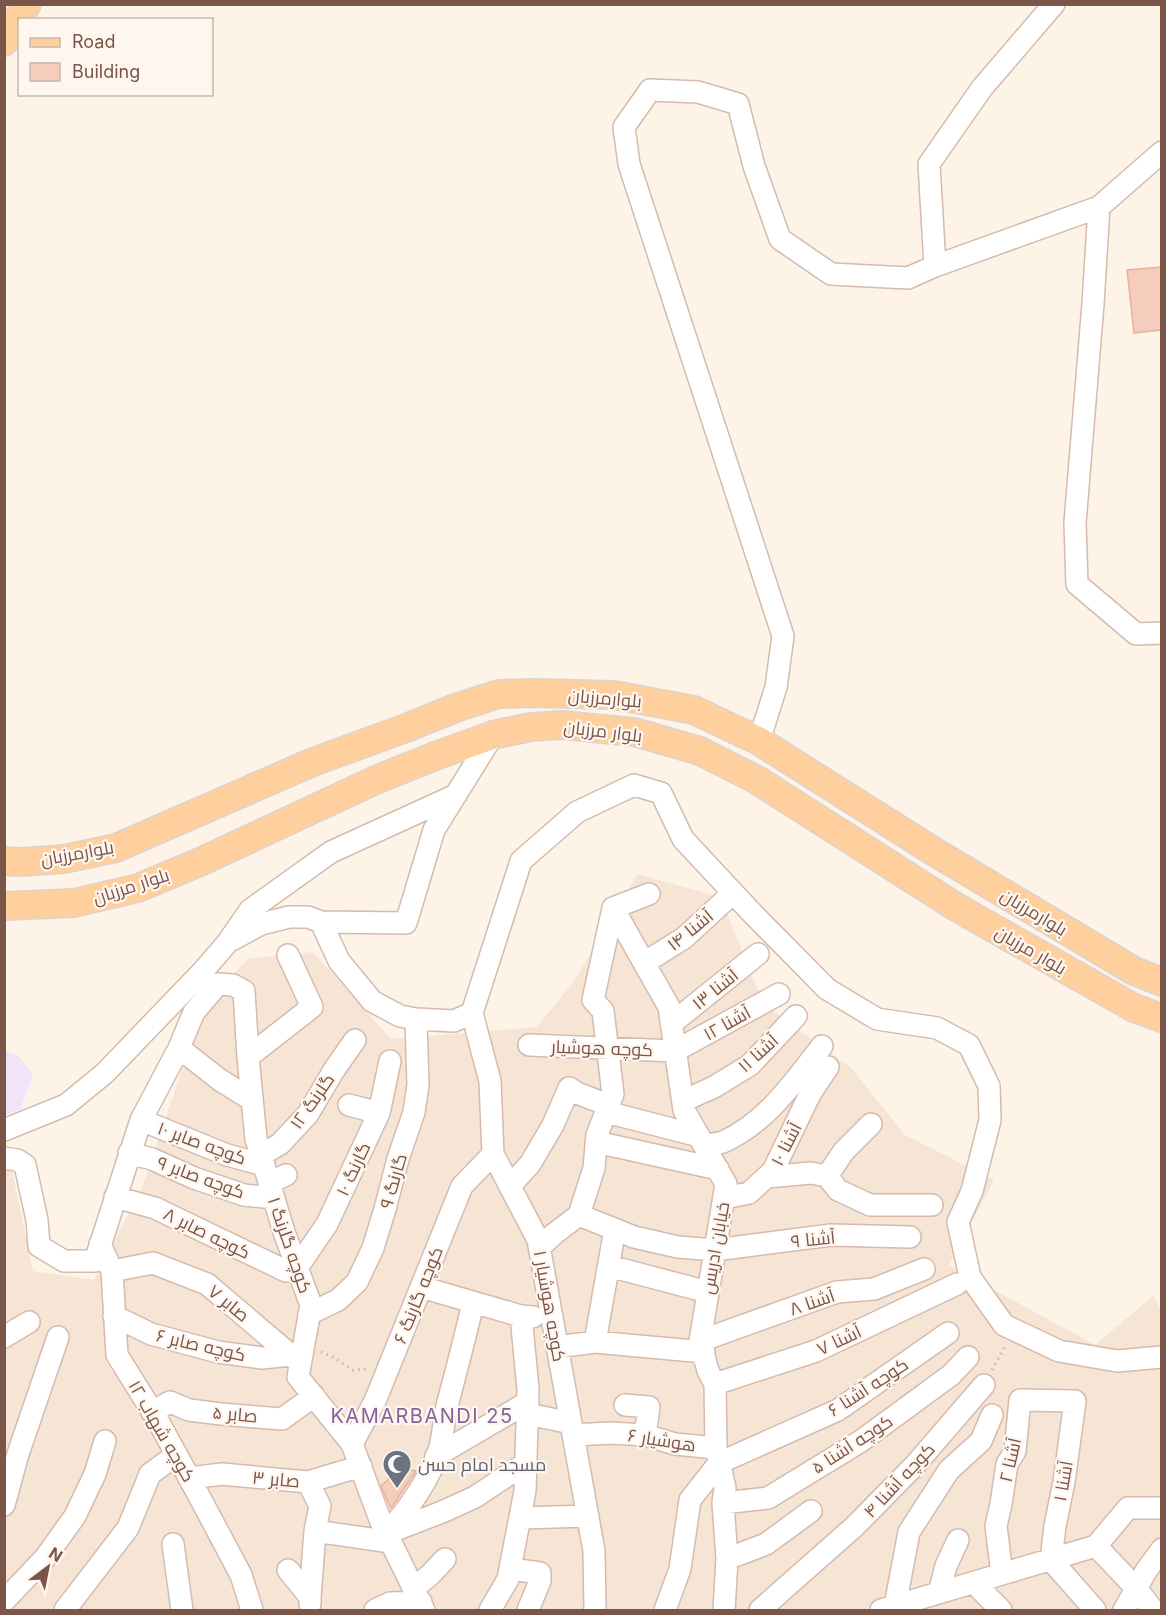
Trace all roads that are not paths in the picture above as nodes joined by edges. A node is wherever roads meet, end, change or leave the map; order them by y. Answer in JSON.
{"nodes":[{"id":1,"x":1054,"y":4,"type":"edge"},
{"id":2,"x":17,"y":17,"type":"edge"},
{"id":3,"x":4,"y":42,"type":"edge"},
{"id":4,"x":1161,"y":152,"type":"edge"},
{"id":5,"x":1099,"y":207,"type":"junction"},
{"id":6,"x":936,"y":266,"type":"junction"},
{"id":7,"x":1161,"y":633,"type":"edge"},
{"id":8,"x":492,"y":735,"type":"junction"},
{"id":9,"x":759,"y":741,"type":"junction"},
{"id":10,"x":456,"y":795,"type":"junction"},
{"id":11,"x":4,"y":861,"type":"edge"},
{"id":12,"x":733,"y":893,"type":"junction"},
{"id":13,"x":649,"y":894,"type":"dead end"},
{"id":14,"x":4,"y":906,"type":"edge"},
{"id":15,"x":613,"y":908,"type":"junction"},
{"id":16,"x":321,"y":922,"type":"junction"},
{"id":17,"x":228,"y":942,"type":"junction"},
{"id":18,"x":758,"y":954,"type":"dead end"},
{"id":19,"x":288,"y":955,"type":"dead end"},
{"id":20,"x":644,"y":963,"type":"junction"},
{"id":21,"x":1161,"y":982,"type":"edge"},
{"id":22,"x":779,"y":994,"type":"dead end"},
{"id":23,"x":471,"y":1013,"type":"junction"},
{"id":24,"x":796,"y":1016,"type":"dead end"},
{"id":25,"x":1161,"y":1018,"type":"edge"},
{"id":26,"x":416,"y":1019,"type":"junction"},
{"id":27,"x":671,"y":1024,"type":"junction"},
{"id":28,"x":355,"y":1040,"type":"dead end"},
{"id":29,"x":529,"y":1045,"type":"dead end"},
{"id":30,"x":179,"y":1048,"type":"junction"},
{"id":31,"x":608,"y":1048,"type":"junction"},
{"id":32,"x":675,"y":1051,"type":"junction"},
{"id":33,"x":248,"y":1057,"type":"junction"},
{"id":34,"x":390,"y":1061,"type":"dead end"},
{"id":35,"x":252,"y":1100,"type":"junction"},
{"id":36,"x":683,"y":1101,"type":"junction"},
{"id":37,"x":349,"y":1105,"type":"dead end"},
{"id":38,"x":607,"y":1108,"type":"junction"},
{"id":39,"x":379,"y":1113,"type":"junction"},
{"id":40,"x":141,"y":1120,"type":"junction"},
{"id":41,"x":871,"y":1124,"type":"dead end"},
{"id":42,"x":4,"y":1130,"type":"edge"},
{"id":43,"x":702,"y":1141,"type":"junction"},
{"id":44,"x":596,"y":1142,"type":"junction"},
{"id":45,"x":129,"y":1153,"type":"junction"},
{"id":46,"x":493,"y":1154,"type":"junction"},
{"id":47,"x":4,"y":1158,"type":"edge"},
{"id":48,"x":718,"y":1169,"type":"junction"},
{"id":49,"x":271,"y":1175,"type":"junction"},
{"id":50,"x":827,"y":1176,"type":"junction"},
{"id":51,"x":766,"y":1177,"type":"junction"},
{"id":52,"x":510,"y":1186,"type":"junction"},
{"id":53,"x":115,"y":1197,"type":"junction"},
{"id":54,"x":724,"y":1198,"type":"junction"},
{"id":55,"x":932,"y":1205,"type":"dead end"},
{"id":56,"x":579,"y":1215,"type":"junction"},
{"id":57,"x":615,"y":1229,"type":"junction"},
{"id":58,"x":910,"y":1237,"type":"dead end"},
{"id":59,"x":100,"y":1244,"type":"junction"},
{"id":60,"x":540,"y":1247,"type":"junction"},
{"id":61,"x":715,"y":1250,"type":"junction"},
{"id":62,"x":609,"y":1266,"type":"junction"},
{"id":63,"x":297,"y":1268,"type":"junction"},
{"id":64,"x":924,"y":1269,"type":"dead end"},
{"id":65,"x":112,"y":1271,"type":"junction"},
{"id":66,"x":957,"y":1284,"type":"dead end"},
{"id":67,"x":421,"y":1287,"type":"junction"},
{"id":68,"x":708,"y":1292,"type":"junction"},
{"id":69,"x":473,"y":1303,"type":"junction"},
{"id":70,"x":309,"y":1314,"type":"junction"},
{"id":71,"x":114,"y":1316,"type":"junction"},
{"id":72,"x":521,"y":1316,"type":"junction"},
{"id":73,"x":552,"y":1318,"type":"junction"},
{"id":74,"x":29,"y":1322,"type":"dead end"},
{"id":75,"x":948,"y":1333,"type":"dead end"},
{"id":76,"x":4,"y":1337,"type":"edge"},
{"id":77,"x":58,"y":1337,"type":"dead end"},
{"id":78,"x":595,"y":1342,"type":"junction"},
{"id":79,"x":557,"y":1347,"type":"junction"},
{"id":80,"x":702,"y":1347,"type":"junction"},
{"id":81,"x":298,"y":1355,"type":"junction"},
{"id":82,"x":968,"y":1357,"type":"dead end"},
{"id":83,"x":1161,"y":1357,"type":"edge"},
{"id":84,"x":716,"y":1384,"type":"junction"},
{"id":85,"x":984,"y":1385,"type":"road end"},
{"id":86,"x":314,"y":1396,"type":"junction"},
{"id":87,"x":1075,"y":1401,"type":"joint"},
{"id":88,"x":625,"y":1405,"type":"dead end"},
{"id":89,"x":528,"y":1408,"type":"junction"},
{"id":90,"x":152,"y":1412,"type":"junction"},
{"id":91,"x":992,"y":1415,"type":"dead end"},
{"id":92,"x":572,"y":1429,"type":"junction"},
{"id":93,"x":645,"y":1435,"type":"junction"},
{"id":94,"x":105,"y":1442,"type":"dead end"},
{"id":95,"x":352,"y":1444,"type":"junction"},
{"id":96,"x":176,"y":1455,"type":"junction"},
{"id":97,"x":436,"y":1456,"type":"junction"},
{"id":98,"x":717,"y":1456,"type":"junction"},
{"id":99,"x":526,"y":1463,"type":"junction"},
{"id":100,"x":361,"y":1466,"type":"junction"},
{"id":101,"x":189,"y":1479,"type":"junction"},
{"id":102,"x":308,"y":1482,"type":"junction"},
{"id":103,"x":723,"y":1503,"type":"junction"},
{"id":104,"x":4,"y":1505,"type":"edge"},
{"id":105,"x":1161,"y":1508,"type":"edge"},
{"id":106,"x":811,"y":1511,"type":"dead end"},
{"id":107,"x":588,"y":1516,"type":"junction"},
{"id":108,"x":520,"y":1518,"type":"junction"},
{"id":109,"x":315,"y":1531,"type":"junction"},
{"id":110,"x":389,"y":1537,"type":"junction"},
{"id":111,"x":958,"y":1540,"type":"dead end"},
{"id":112,"x":173,"y":1544,"type":"dead end"},
{"id":113,"x":1096,"y":1546,"type":"junction"},
{"id":114,"x":1161,"y":1550,"type":"edge"},
{"id":115,"x":446,"y":1559,"type":"dead end"},
{"id":116,"x":727,"y":1559,"type":"junction"},
{"id":117,"x":1051,"y":1560,"type":"junction"},
{"id":118,"x":510,"y":1569,"type":"junction"},
{"id":119,"x":288,"y":1570,"type":"dead end"},
{"id":120,"x":1002,"y":1574,"type":"junction"},
{"id":121,"x":974,"y":1583,"type":"junction"},
{"id":122,"x":1136,"y":1588,"type":"junction"},
{"id":123,"x":939,"y":1593,"type":"junction"},
{"id":124,"x":420,"y":1600,"type":"edge"},
{"id":125,"x":4,"y":1601,"type":"edge"},
{"id":126,"x":310,"y":1604,"type":"edge"},
{"id":127,"x":892,"y":1609,"type":"edge"},
{"id":128,"x":65,"y":1611,"type":"edge"},
{"id":129,"x":182,"y":1611,"type":"edge"},
{"id":130,"x":252,"y":1611,"type":"edge"},
{"id":131,"x":375,"y":1611,"type":"edge"},
{"id":132,"x":490,"y":1611,"type":"edge"},
{"id":133,"x":528,"y":1611,"type":"edge"},
{"id":134,"x":595,"y":1611,"type":"edge"},
{"id":135,"x":665,"y":1611,"type":"edge"},
{"id":136,"x":724,"y":1611,"type":"edge"},
{"id":137,"x":760,"y":1611,"type":"edge"},
{"id":138,"x":1000,"y":1611,"type":"edge"},
{"id":139,"x":1095,"y":1611,"type":"edge"},
{"id":140,"x":1124,"y":1611,"type":"edge"},
{"id":141,"x":1153,"y":1611,"type":"edge"}],
"edges":[{"from":1,"to":6,"type":"street"},
{"from":2,"to":3,"type":"main road"},
{"from":4,"to":5,"type":"street"},
{"from":5,"to":6,"type":"street"},
{"from":5,"to":7,"type":"street"},
{"from":6,"to":9,"type":"street"},
{"from":8,"to":10,"type":"street"},
{"from":8,"to":14,"type":"main road","name":"بلوار مرزبان"},
{"from":8,"to":25,"type":"main road","name":"بلوار مرزبان"},
{"from":9,"to":11,"type":"main road","name":"بلوارمرزبان"},
{"from":9,"to":21,"type":"main road","name":"بلوارمرزبان"},
{"from":10,"to":16,"type":"street"},
{"from":10,"to":17,"type":"street"},
{"from":12,"to":20,"type":"street","name":"آشنا ۱۴"},
{"from":12,"to":23,"type":"street"},
{"from":12,"to":83,"type":"street"},
{"from":13,"to":15,"type":"street"},
{"from":15,"to":20,"type":"street","name":"خیابان ادریس"},
{"from":15,"to":31,"type":"street"},
{"from":16,"to":17,"type":"street"},
{"from":16,"to":26,"type":"street"},
{"from":17,"to":42,"type":"street"},
{"from":18,"to":27,"type":"street","name":"آشنا ۱۳"},
{"from":19,"to":33,"type":"street"},
{"from":20,"to":27,"type":"street","name":"خیابان ادریس"},
{"from":22,"to":32,"type":"street","name":"آشنا ۱۲"},
{"from":23,"to":26,"type":"street"},
{"from":23,"to":46,"type":"street","name":"کوچه هوشیار ۱"},
{"from":24,"to":36,"type":"street","name":"آشنا ۱۱"},
{"from":26,"to":70,"type":"street","name":"گارنگ ۹"},
{"from":27,"to":32,"type":"street","name":"خیابان ادریس"},
{"from":28,"to":49,"type":"street","name":"گلرنگ ۱۲"},
{"from":29,"to":31,"type":"street","name":"کوچه هوشیار"},
{"from":30,"to":33,"type":"street","name":"کوچه گلرنگ ۱"},
{"from":30,"to":35,"type":"street"},
{"from":30,"to":40,"type":"street"},
{"from":31,"to":32,"type":"street","name":"کوچه هوشیار"},
{"from":31,"to":38,"type":"street"},
{"from":32,"to":36,"type":"street","name":"خیابان ادریس"},
{"from":33,"to":35,"type":"street","name":"کوچه گلرنگ ۱"},
{"from":34,"to":39,"type":"street","name":"گارنگ ۱۰"},
{"from":35,"to":49,"type":"street","name":"کوچه گلرنگ ۱"},
{"from":36,"to":43,"type":"street","name":"خیابان ادریس"},
{"from":37,"to":39,"type":"street"},
{"from":38,"to":43,"type":"street"},
{"from":38,"to":44,"type":"street"},
{"from":38,"to":52,"type":"street"},
{"from":39,"to":63,"type":"street","name":"گارنگ ۱۰"},
{"from":40,"to":45,"type":"street"},
{"from":40,"to":49,"type":"street","name":"کوچه صابر ۱۰"},
{"from":41,"to":50,"type":"street"},
{"from":43,"to":48,"type":"street","name":"خیابان ادریس"},
{"from":43,"to":51,"type":"street","name":"آشنا ۱۰"},
{"from":44,"to":48,"type":"street"},
{"from":44,"to":56,"type":"street"},
{"from":45,"to":49,"type":"street","name":"کوچه صابر ۹"},
{"from":45,"to":53,"type":"street"},
{"from":46,"to":52,"type":"street","name":"کوچه هوشیار ۱"},
{"from":46,"to":67,"type":"street","name":"کوچه گارنگ ۶"},
{"from":47,"to":59,"type":"street"},
{"from":48,"to":54,"type":"street","name":"خیابان ادریس"},
{"from":49,"to":63,"type":"street","name":"کوچه گلرنگ ۱"},
{"from":50,"to":51,"type":"street"},
{"from":50,"to":55,"type":"street"},
{"from":51,"to":54,"type":"street","name":"آشنا ۱۰"},
{"from":52,"to":60,"type":"street","name":"کوچه هوشیار ۱"},
{"from":53,"to":59,"type":"street"},
{"from":53,"to":63,"type":"street","name":"کوچه صابر ۸"},
{"from":54,"to":61,"type":"street","name":"خیابان ادریس"},
{"from":56,"to":57,"type":"street","name":"آشنا ۹"},
{"from":56,"to":60,"type":"street"},
{"from":57,"to":61,"type":"street","name":"آشنا ۹"},
{"from":57,"to":62,"type":"street"},
{"from":58,"to":61,"type":"street","name":"آشنا ۹"},
{"from":59,"to":65,"type":"street","name":"کوچه شهاب ۱۲"},
{"from":60,"to":73,"type":"street","name":"کوچه هوشیار ۱"},
{"from":61,"to":68,"type":"street","name":"خیابان ادریس"},
{"from":62,"to":68,"type":"street"},
{"from":62,"to":78,"type":"street"},
{"from":63,"to":70,"type":"street","name":"کوچه گلرنگ ۱"},
{"from":64,"to":80,"type":"street","name":"آشنا ۸"},
{"from":65,"to":71,"type":"street","name":"کوچه شهاب ۱۲"},
{"from":65,"to":81,"type":"street","name":"صابر ۷"},
{"from":66,"to":84,"type":"street","name":"آشنا ۷"},
{"from":67,"to":69,"type":"street"},
{"from":67,"to":95,"type":"street","name":"کوچه گارنگ ۶"},
{"from":68,"to":80,"type":"street","name":"خیابان ادریس"},
{"from":69,"to":72,"type":"street"},
{"from":69,"to":97,"type":"street"},
{"from":70,"to":81,"type":"street","name":"کوچه گلرنگ ۱"},
{"from":71,"to":81,"type":"street","name":"کوچه صابر ۶"},
{"from":71,"to":90,"type":"street","name":"کوچه شهاب ۱۲"},
{"from":72,"to":73,"type":"street"},
{"from":72,"to":89,"type":"street"},
{"from":73,"to":79,"type":"street","name":"کوچه هوشیار ۱"},
{"from":74,"to":76,"type":"street"},
{"from":75,"to":98,"type":"street","name":"کوچه آشنا ۶"},
{"from":77,"to":104,"type":"street"},
{"from":78,"to":79,"type":"street"},
{"from":78,"to":80,"type":"street"},
{"from":79,"to":92,"type":"street","name":"کوچه هوشیار ۱"},
{"from":80,"to":84,"type":"street","name":"خیابان ادریس"},
{"from":81,"to":86,"type":"street","name":"کوچه گلرنگ ۱"},
{"from":82,"to":103,"type":"street","name":"کوچه آشنا ۵"},
{"from":84,"to":98,"type":"street","name":"خیابان ادریس"},
{"from":85,"to":137,"type":"street","name":"کوچه آشنا ۴"},
{"from":86,"to":90,"type":"street","name":"صابر ۵"},
{"from":86,"to":95,"type":"street","name":"کوچه گلرنگ ۱"},
{"from":87,"to":117,"type":"street","name":"آشنا ۱"},
{"from":87,"to":120,"type":"street","name":"آشنا ۲"},
{"from":88,"to":93,"type":"street"},
{"from":89,"to":92,"type":"street","name":"هوشیار ۶"},
{"from":89,"to":97,"type":"street"},
{"from":89,"to":99,"type":"street"},
{"from":90,"to":96,"type":"street","name":"کوچه شهاب ۱۲"},
{"from":91,"to":127,"type":"street"},
{"from":92,"to":93,"type":"street","name":"هوشیار ۶"},
{"from":92,"to":107,"type":"street","name":"کوچه هوشیار ۱"},
{"from":93,"to":98,"type":"street","name":"هوشیار ۶"},
{"from":94,"to":125,"type":"street"},
{"from":95,"to":100,"type":"street","name":"کوچه گلرنگ ۱"},
{"from":96,"to":101,"type":"street","name":"کوچه شهاب ۱۲"},
{"from":96,"to":128,"type":"street"},
{"from":97,"to":110,"type":"street"},
{"from":98,"to":103,"type":"street","name":"خیابان ادریس"},
{"from":98,"to":135,"type":"street"},
{"from":99,"to":108,"type":"street"},
{"from":99,"to":110,"type":"street"},
{"from":100,"to":102,"type":"street","name":"صابر ۳"},
{"from":100,"to":110,"type":"street","name":"کوچه گلرنگ ۱"},
{"from":101,"to":102,"type":"street","name":"صابر ۳"},
{"from":101,"to":130,"type":"street","name":"کوچه شهاب ۱۲"},
{"from":102,"to":109,"type":"street"},
{"from":103,"to":116,"type":"street","name":"خیابان ادریس"},
{"from":105,"to":113,"type":"street"},
{"from":106,"to":116,"type":"street"},
{"from":107,"to":108,"type":"street"},
{"from":107,"to":134,"type":"street","name":"کوچه هوشیار ۱"},
{"from":108,"to":118,"type":"street"},
{"from":109,"to":110,"type":"street"},
{"from":109,"to":126,"type":"street"},
{"from":110,"to":124,"type":"street","name":"کوچه گلرنگ ۱"},
{"from":111,"to":123,"type":"street"},
{"from":112,"to":129,"type":"street"},
{"from":113,"to":117,"type":"street"},
{"from":113,"to":122,"type":"street"},
{"from":114,"to":122,"type":"street"},
{"from":115,"to":124,"type":"street"},
{"from":116,"to":136,"type":"street","name":"خیابان ادریس"},
{"from":117,"to":120,"type":"street"},
{"from":117,"to":139,"type":"street"},
{"from":118,"to":132,"type":"street"},
{"from":118,"to":133,"type":"street"},
{"from":119,"to":126,"type":"street"},
{"from":120,"to":121,"type":"street"},
{"from":121,"to":123,"type":"street"},
{"from":121,"to":138,"type":"street"},
{"from":122,"to":140,"type":"street"},
{"from":122,"to":141,"type":"street"},
{"from":123,"to":127,"type":"street"},
{"from":124,"to":131,"type":"street"}]}
